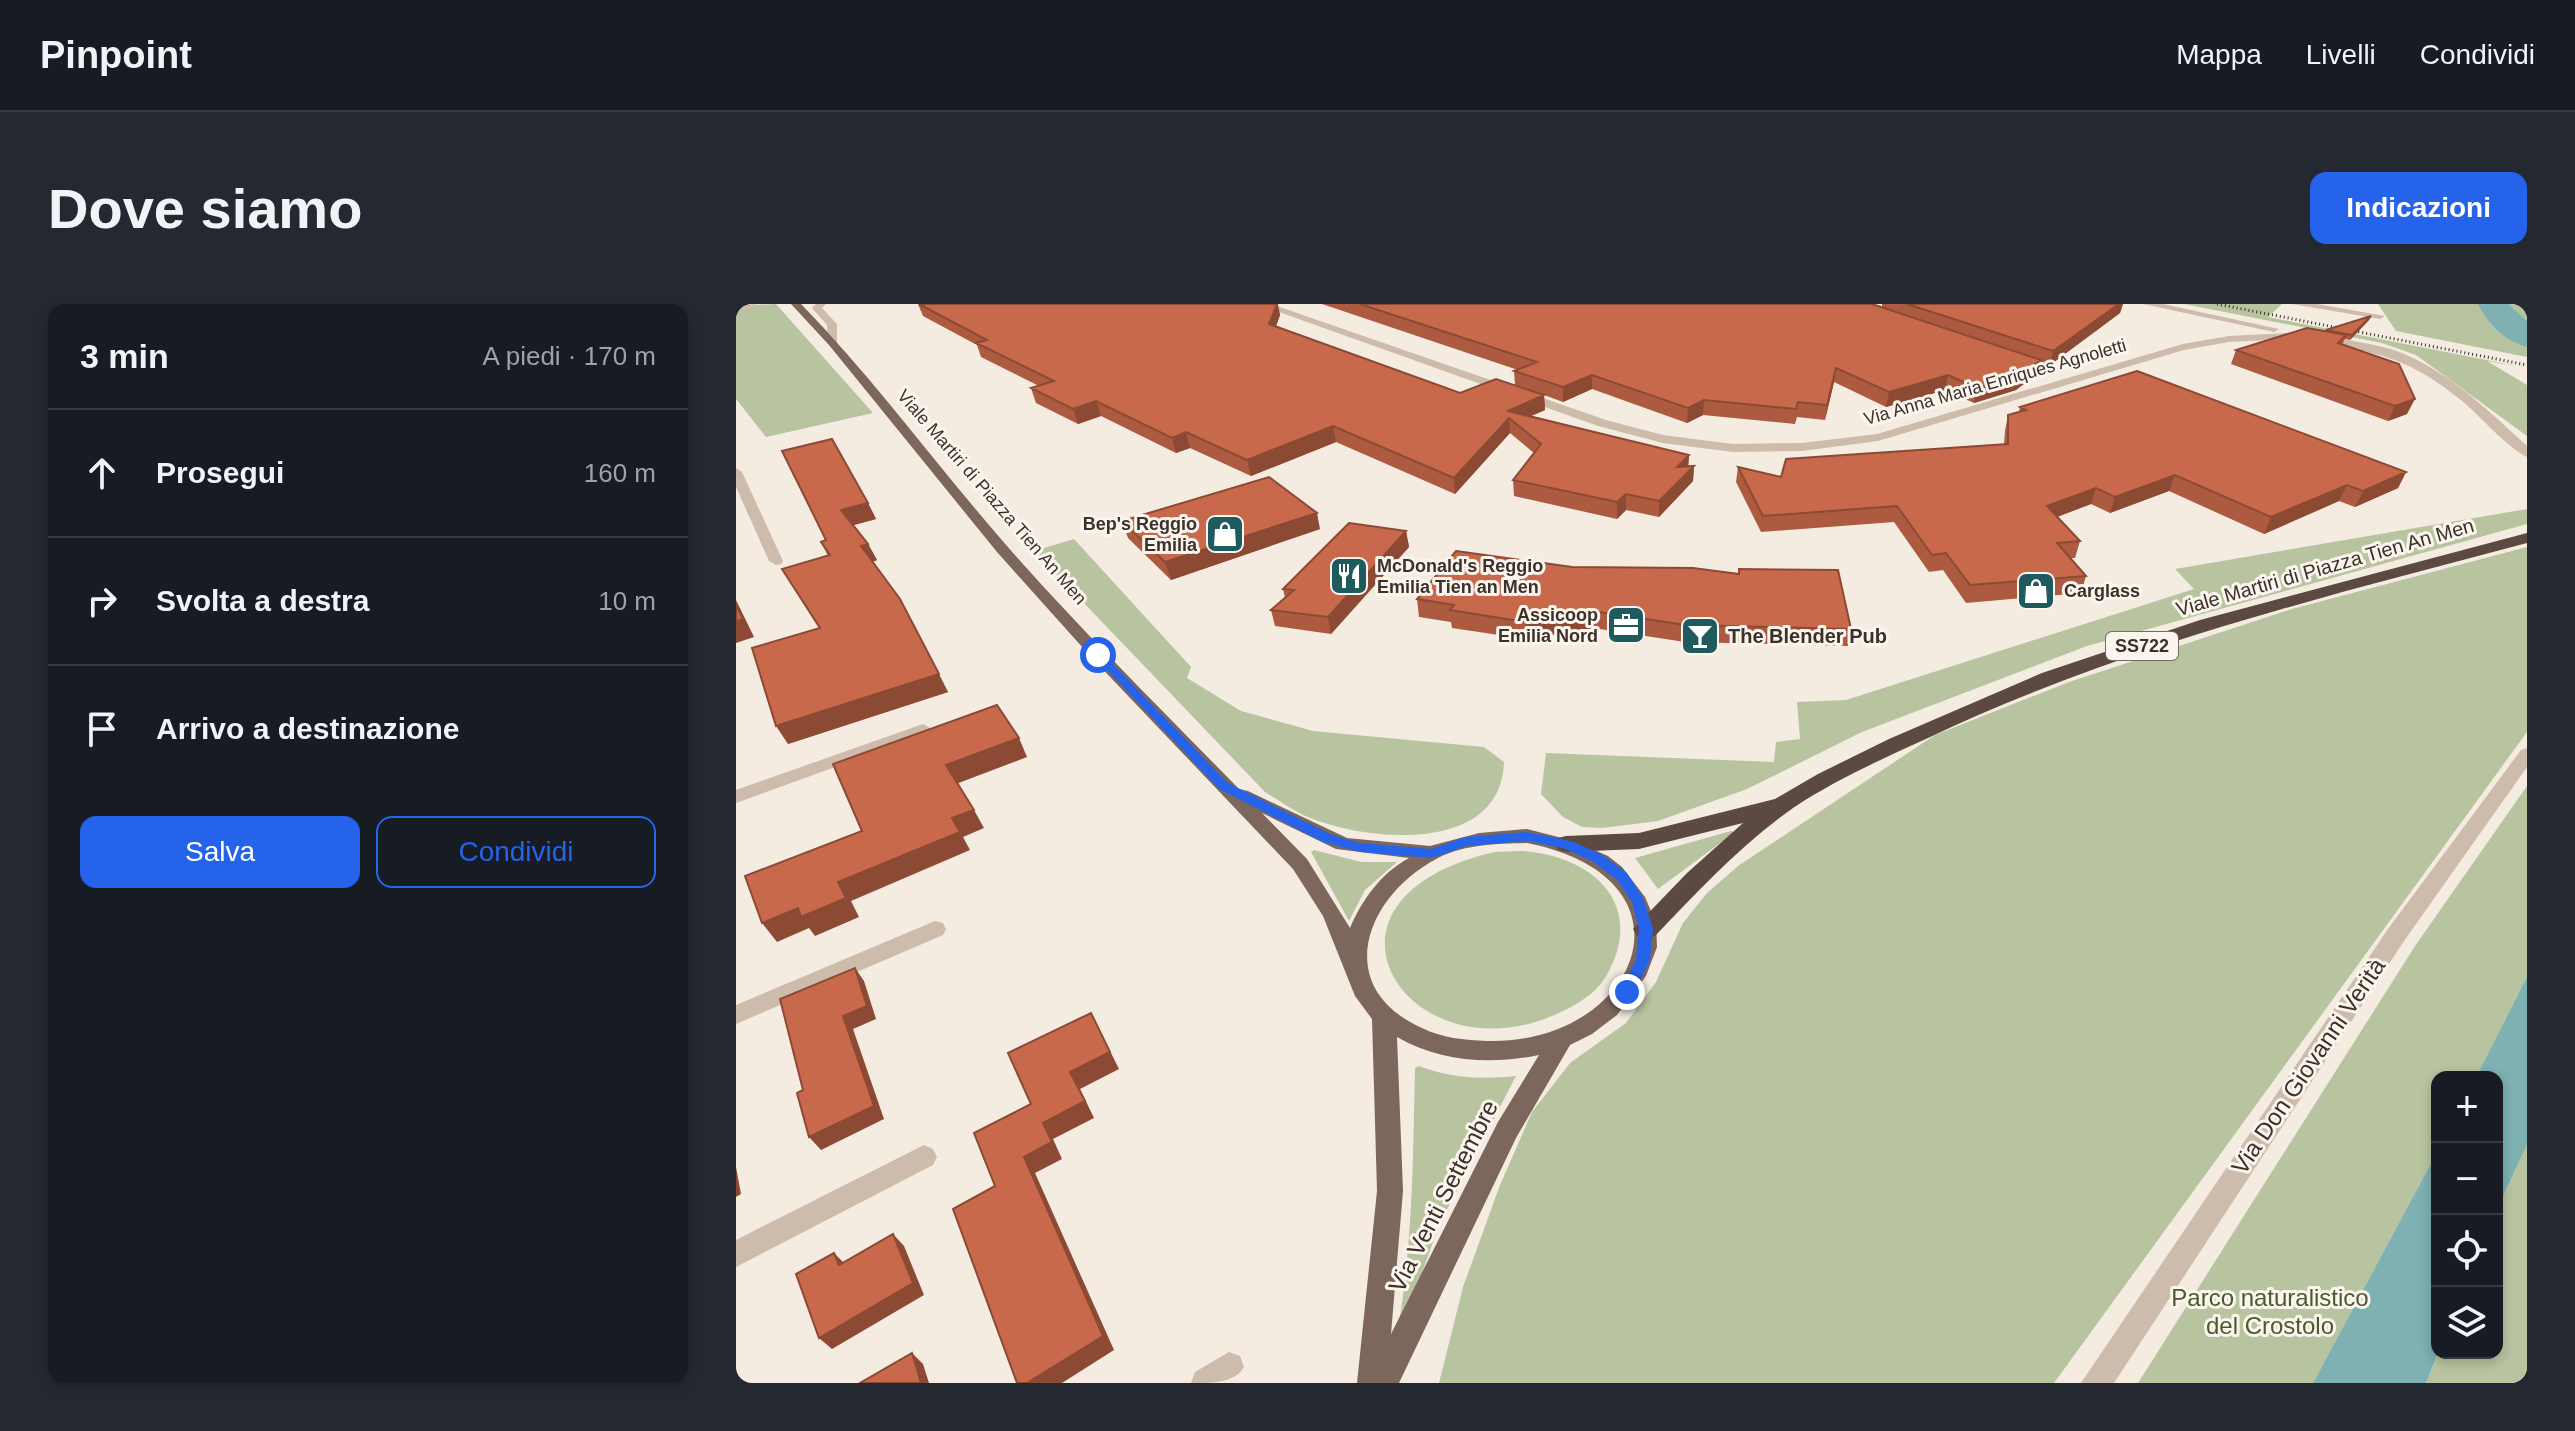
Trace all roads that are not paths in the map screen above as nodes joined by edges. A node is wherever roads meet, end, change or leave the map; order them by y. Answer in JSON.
{"nodes":[{"id":1,"x":796,"y":304,"type":"edge"},
{"id":2,"x":821,"y":304,"type":"edge"},
{"id":3,"x":1262,"y":304,"type":"edge"},
{"id":4,"x":2148,"y":304,"type":"edge"},
{"id":5,"x":2297,"y":304,"type":"edge"},
{"id":6,"x":2371,"y":304,"type":"edge"},
{"id":7,"x":753,"y":306,"type":"dead end"},
{"id":8,"x":2163,"y":307,"type":"junction"},
{"id":9,"x":736,"y":309,"type":"edge"},
{"id":10,"x":2243,"y":323,"type":"junction"},
{"id":11,"x":2204,"y":328,"type":"junction"},
{"id":12,"x":2305,"y":335,"type":"junction"},
{"id":13,"x":2229,"y":339,"type":"junction"},
{"id":14,"x":833,"y":343,"type":"junction"},
{"id":15,"x":2183,"y":347,"type":"junction"},
{"id":16,"x":2056,"y":374,"type":"edge"},
{"id":17,"x":2071,"y":379,"type":"junction"},
{"id":18,"x":2527,"y":453,"type":"edge"},
{"id":19,"x":736,"y":472,"type":"edge"},
{"id":20,"x":2522,"y":539,"type":"edge"},
{"id":21,"x":776,"y":561,"type":"dead end"},
{"id":22,"x":923,"y":729,"type":"edge"},
{"id":23,"x":2527,"y":754,"type":"edge"},
{"id":24,"x":1224,"y":786,"type":"junction"},
{"id":25,"x":736,"y":797,"type":"edge"},
{"id":26,"x":1786,"y":802,"type":"junction"},
{"id":27,"x":1566,"y":844,"type":"junction"},
{"id":28,"x":1432,"y":853,"type":"junction"},
{"id":29,"x":935,"y":929,"type":"dead end"},
{"id":30,"x":1646,"y":929,"type":"junction"},
{"id":31,"x":1355,"y":963,"type":"junction"},
{"id":32,"x":736,"y":1015,"type":"edge"},
{"id":33,"x":1384,"y":1017,"type":"junction"},
{"id":34,"x":1561,"y":1039,"type":"junction"},
{"id":35,"x":924,"y":1157,"type":"dead end"},
{"id":36,"x":736,"y":1254,"type":"edge"},
{"id":37,"x":1372,"y":1383,"type":"edge"},
{"id":38,"x":1383,"y":1383,"type":"edge"},
{"id":39,"x":2096,"y":1383,"type":"edge"}],
"edges":[{"from":1,"to":14,"type":"main road","name":"Viale Martiri di Piazza Tien An Men"},
{"from":2,"to":14,"type":"street"},
{"from":3,"to":17,"type":"street","name":"Via Anna Maria Enriques Agnoletti"},
{"from":4,"to":8,"type":"street"},
{"from":5,"to":6,"type":"street"},
{"from":7,"to":9,"type":"street"},
{"from":8,"to":10,"type":"street"},
{"from":8,"to":11,"type":"street"},
{"from":10,"to":11,"type":"street"},
{"from":10,"to":12,"type":"street"},
{"from":10,"to":13,"type":"street"},
{"from":11,"to":15,"type":"street","name":"Via Anna Maria Enriques Agnoletti"},
{"from":12,"to":13,"type":"street","name":"Via Anna Maria Enriques Agnoletti"},
{"from":12,"to":18,"type":"street"},
{"from":13,"to":15,"type":"street","name":"Via Anna Maria Enriques Agnoletti"},
{"from":14,"to":24,"type":"main road","name":"Viale Martiri di Piazza Tien An Men"},
{"from":15,"to":17,"type":"street","name":"Via Anna Maria Enriques Agnoletti"},
{"from":16,"to":17,"type":"street"},
{"from":19,"to":21,"type":"street"},
{"from":20,"to":26,"type":"highway","name":"Viale Martiri di Piazza Tien An Men","number":"SS722"},
{"from":22,"to":25,"type":"street"},
{"from":23,"to":39,"type":"street","name":"Via Don Giovanni Verità"},
{"from":24,"to":28,"type":"main road","name":"Viale Martiri di Piazza Tien An Men"},
{"from":24,"to":31,"type":"main road","name":"Viale Martiri di Piazza Tien An Men"},
{"from":26,"to":27,"type":"highway","name":"Viale Martiri di Piazza Tien An Men","number":"SS722"},
{"from":26,"to":30,"type":"highway","name":"Viale Martiri di Piazza Tien An Men","number":"SS722"},
{"from":27,"to":28,"type":"main road","name":"Viale Martiri di Piazza Tien An Men"},
{"from":27,"to":30,"type":"main road","name":"Viale Martiri di Piazza Tien An Men"},
{"from":28,"to":31,"type":"main road","name":"Viale Martiri di Piazza Tien An Men"},
{"from":29,"to":32,"type":"street"},
{"from":30,"to":34,"type":"main road","name":"Viale Martiri di Piazza Tien An Men"},
{"from":31,"to":33,"type":"main road","name":"Viale Martiri di Piazza Tien An Men"},
{"from":33,"to":34,"type":"main road","name":"Viale Martiri di Piazza Tien An Men"},
{"from":33,"to":37,"type":"main road","name":"Via Venti Settembre"},
{"from":34,"to":38,"type":"main road","name":"Via Venti Settembre"},
{"from":35,"to":36,"type":"street"}]}
